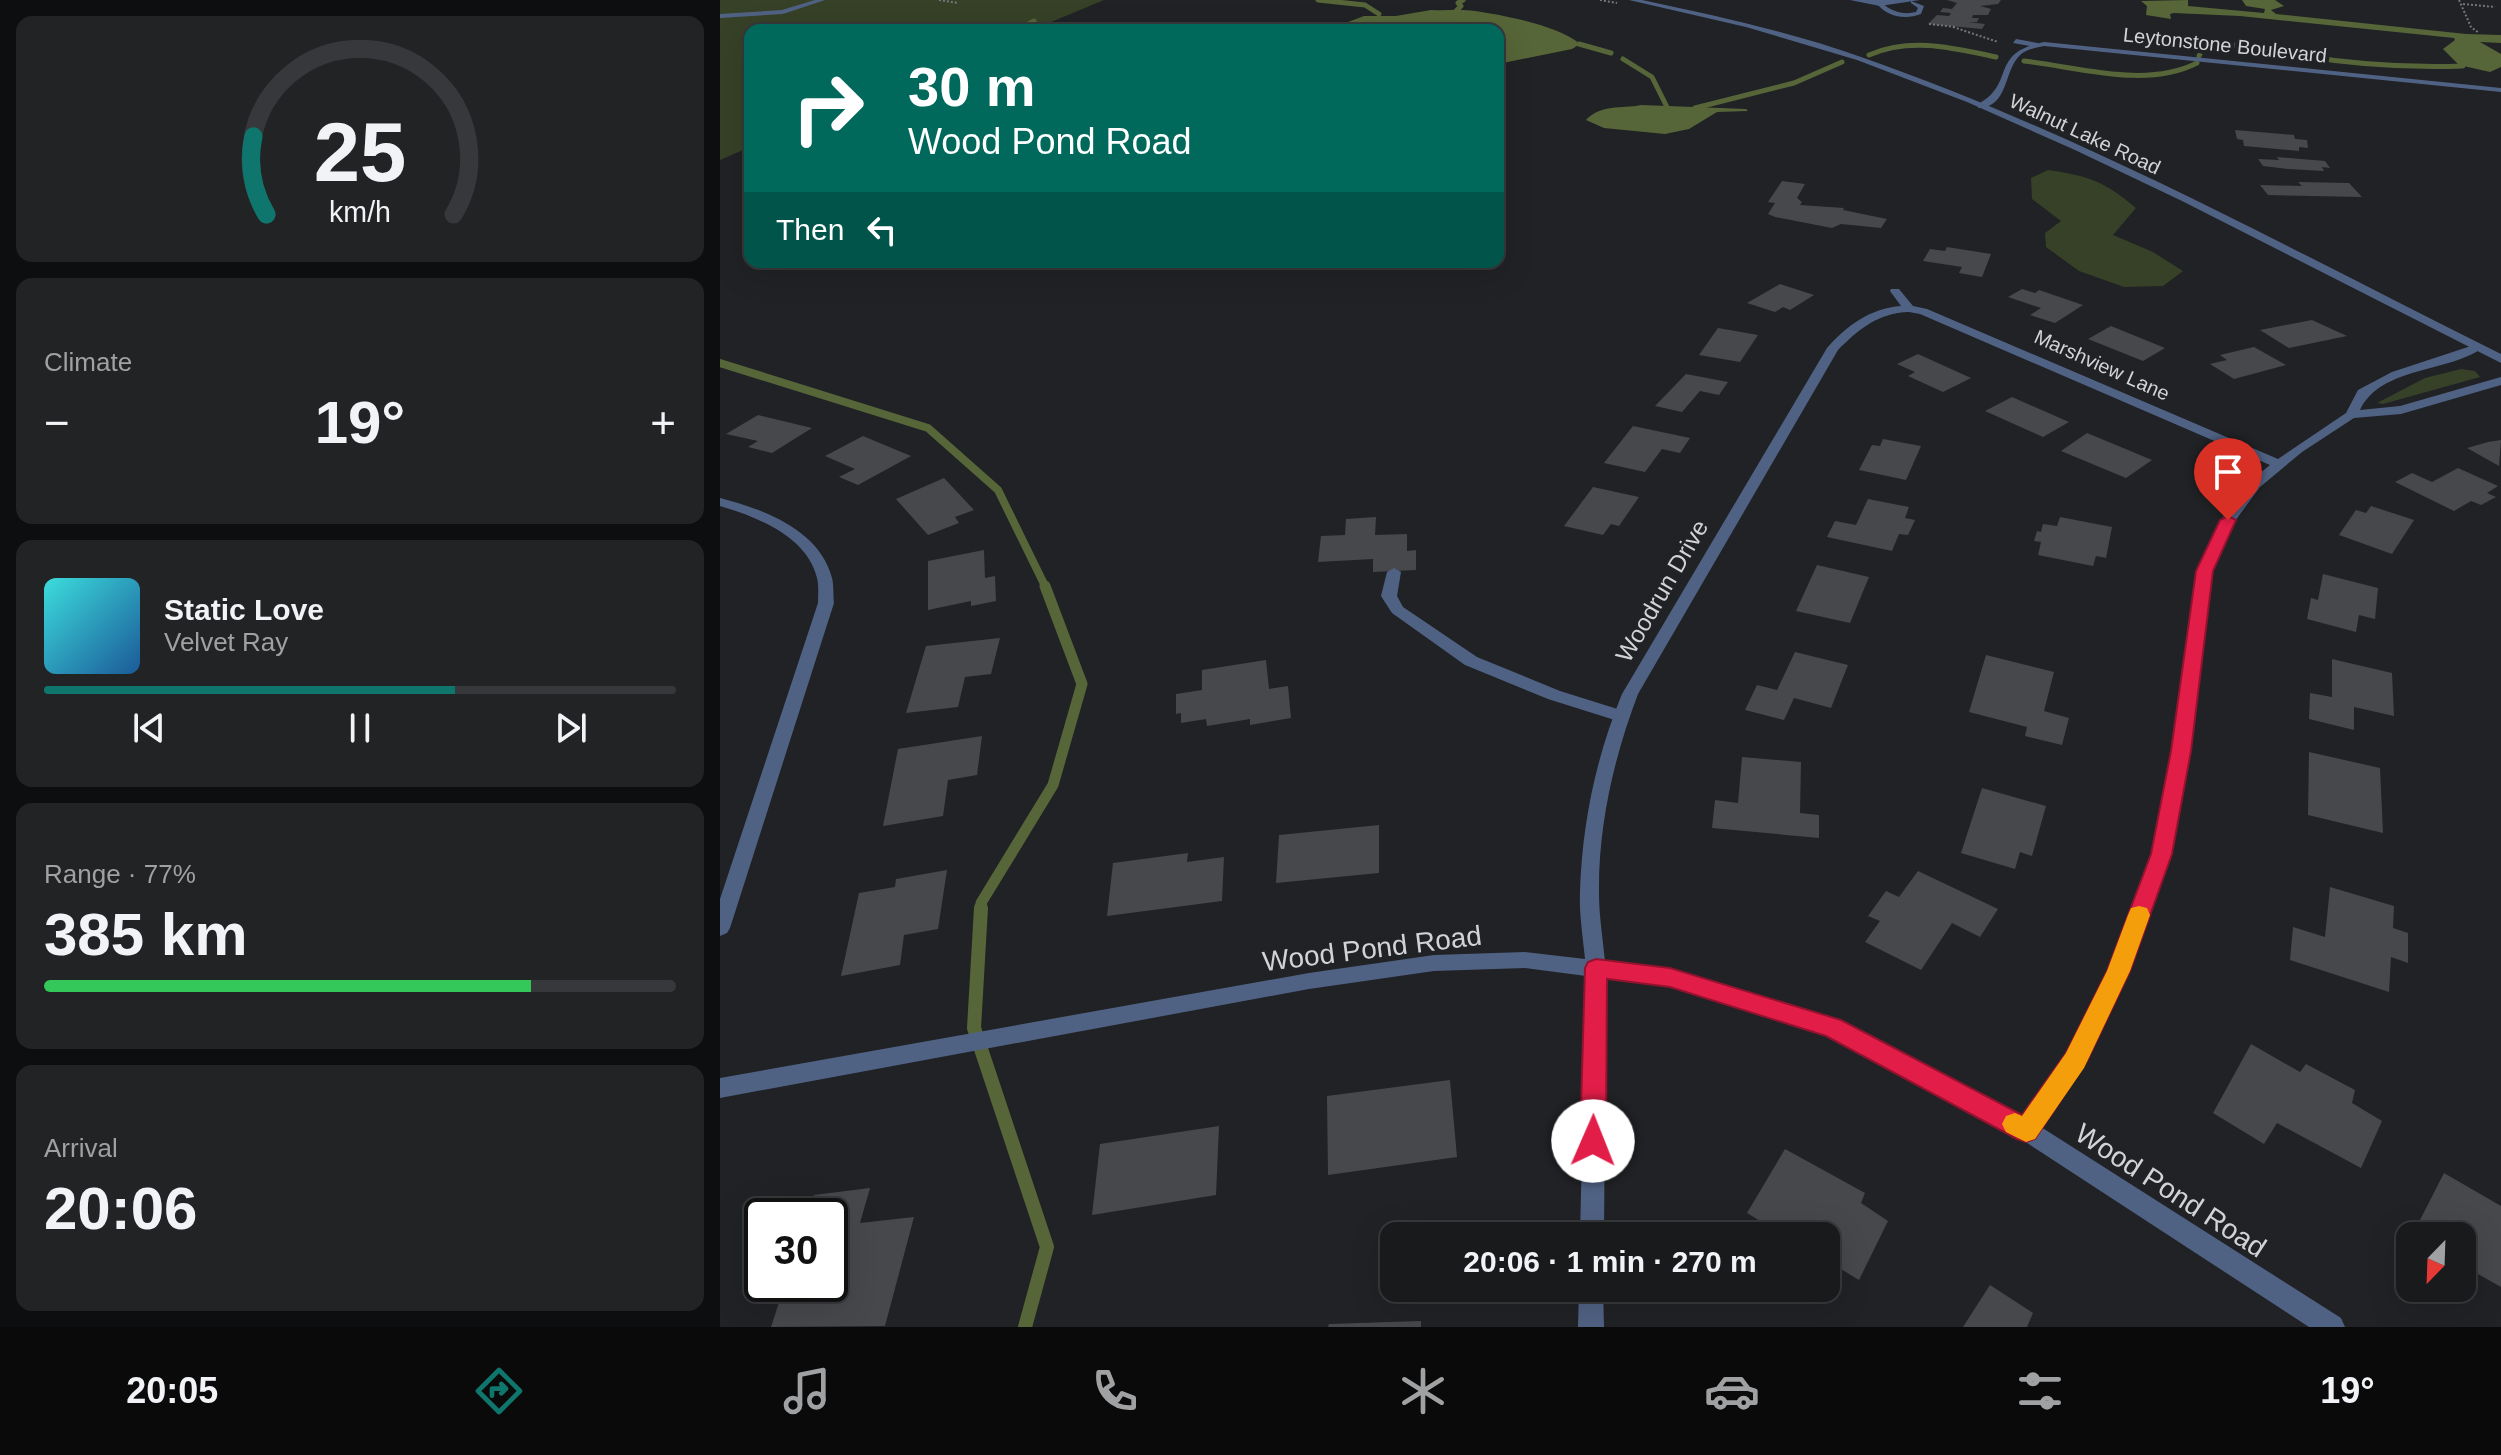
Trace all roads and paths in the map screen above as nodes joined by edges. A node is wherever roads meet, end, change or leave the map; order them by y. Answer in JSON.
{"nodes":[{"id":1,"x":822,"y":0,"type":"edge"},
{"id":2,"x":939,"y":0,"type":"edge"},
{"id":3,"x":1632,"y":0,"type":"edge"},
{"id":4,"x":1853,"y":0,"type":"edge"},
{"id":5,"x":2459,"y":0,"type":"edge"},
{"id":6,"x":1915,"y":1,"type":"edge"},
{"id":7,"x":958,"y":3,"type":"dead end"},
{"id":8,"x":1880,"y":4,"type":"junction"},
{"id":9,"x":2463,"y":4,"type":"junction"},
{"id":10,"x":2495,"y":7,"type":"dead end"},
{"id":11,"x":720,"y":16,"type":"edge"},
{"id":12,"x":1929,"y":22,"type":"dead end"},
{"id":13,"x":1953,"y":27,"type":"junction"},
{"id":14,"x":1962,"y":28,"type":"dead end"},
{"id":15,"x":2479,"y":33,"type":"dead end"},
{"id":16,"x":2016,"y":41,"type":"dead end"},
{"id":17,"x":2035,"y":45,"type":"junction"},
{"id":18,"x":2025,"y":48,"type":"junction"},
{"id":19,"x":2501,"y":90,"type":"edge"},
{"id":20,"x":1981,"y":106,"type":"junction"},
{"id":21,"x":1895,"y":291,"type":"dead end"},
{"id":22,"x":1908,"y":307,"type":"junction"},
{"id":23,"x":2478,"y":347,"type":"junction"},
{"id":24,"x":2501,"y":359,"type":"edge"},
{"id":25,"x":2501,"y":381,"type":"edge"},
{"id":26,"x":2351,"y":415,"type":"junction"},
{"id":27,"x":2279,"y":464,"type":"junction"},
{"id":28,"x":720,"y":502,"type":"edge"},
{"id":29,"x":1394,"y":572,"type":"dead end"},
{"id":30,"x":1621,"y":716,"type":"junction"},
{"id":31,"x":720,"y":928,"type":"edge"},
{"id":32,"x":1596,"y":968,"type":"junction"},
{"id":33,"x":720,"y":1088,"type":"edge"},
{"id":34,"x":2026,"y":1130,"type":"junction"},
{"id":35,"x":1592,"y":1222,"type":"edge"},
{"id":36,"x":1591,"y":1302,"type":"edge"},
{"id":37,"x":1591,"y":1327,"type":"edge"},
{"id":38,"x":2332,"y":1327,"type":"edge"}],
"edges":[{"from":1,"to":11,"type":"street"},
{"from":2,"to":7,"type":"path"},
{"from":3,"to":20,"type":"street","name":"Walnut Lake Road"},
{"from":4,"to":8,"type":"street"},
{"from":5,"to":9,"type":"path"},
{"from":6,"to":8,"type":"street"},
{"from":6,"to":8,"type":"street"},
{"from":9,"to":10,"type":"path"},
{"from":9,"to":15,"type":"path"},
{"from":12,"to":13,"type":"path"},
{"from":13,"to":14,"type":"path"},
{"from":13,"to":18,"type":"path"},
{"from":16,"to":17,"type":"street"},
{"from":17,"to":18,"type":"street","name":"Leytonstone Boulevard"},
{"from":17,"to":19,"type":"street","name":"Leytonstone Boulevard"},
{"from":18,"to":20,"type":"street"},
{"from":20,"to":23,"type":"street","name":"Walnut Lake Road"},
{"from":21,"to":22,"type":"street"},
{"from":22,"to":27,"type":"street","name":"Marshview Lane"},
{"from":22,"to":30,"type":"street","name":"Woodrun Drive"},
{"from":23,"to":24,"type":"street","name":"Walnut Lake Road"},
{"from":23,"to":26,"type":"street"},
{"from":25,"to":26,"type":"street"},
{"from":26,"to":27,"type":"street"},
{"from":27,"to":34,"type":"street"},
{"from":28,"to":31,"type":"street"},
{"from":29,"to":30,"type":"street"},
{"from":30,"to":32,"type":"street","name":"Woodrun Drive"},
{"from":32,"to":33,"type":"street","name":"Wood Pond Road"},
{"from":32,"to":34,"type":"street","name":"Wood Pond Road"},
{"from":32,"to":35,"type":"street","name":"Woodrun Drive"},
{"from":34,"to":38,"type":"street","name":"Wood Pond Road"},
{"from":36,"to":37,"type":"street"}]}
